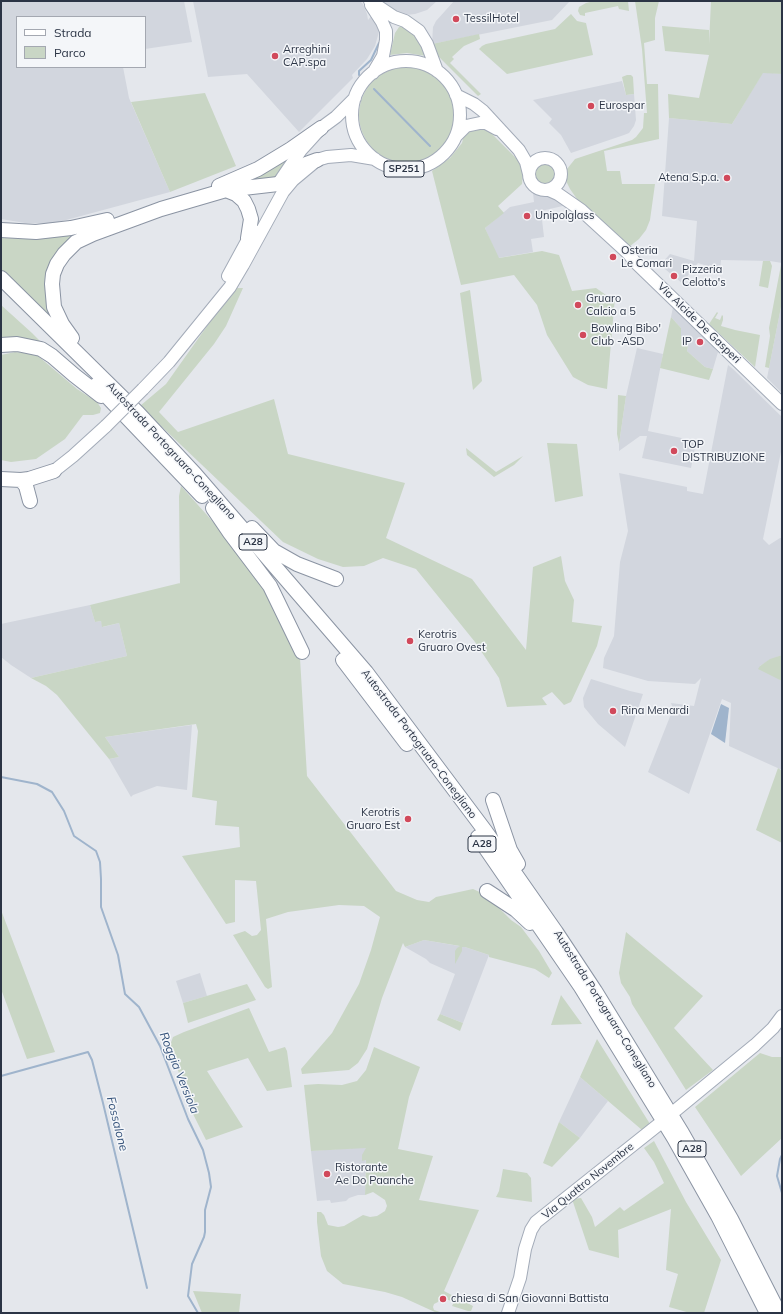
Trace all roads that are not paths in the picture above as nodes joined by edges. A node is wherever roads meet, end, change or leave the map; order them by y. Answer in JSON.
{"nodes":[{"id":1,"x":367,"y":1,"type":"edge"},
{"id":2,"x":370,"y":1,"type":"edge"},
{"id":3,"x":437,"y":71,"type":"junction"},
{"id":4,"x":372,"y":74,"type":"junction"},
{"id":5,"x":456,"y":95,"type":"junction"},
{"id":6,"x":355,"y":98,"type":"junction"},
{"id":7,"x":321,"y":128,"type":"junction"},
{"id":8,"x":500,"y":131,"type":"junction"},
{"id":9,"x":456,"y":136,"type":"junction"},
{"id":10,"x":519,"y":150,"type":"junction"},
{"id":11,"x":375,"y":159,"type":"junction"},
{"id":12,"x":317,"y":160,"type":"junction"},
{"id":13,"x":540,"y":160,"type":"junction"},
{"id":14,"x":529,"y":174,"type":"junction"},
{"id":15,"x":561,"y":179,"type":"junction"},
{"id":16,"x":278,"y":184,"type":"junction"},
{"id":17,"x":226,"y":190,"type":"junction"},
{"id":18,"x":549,"y":190,"type":"junction"},
{"id":19,"x":581,"y":210,"type":"junction"},
{"id":20,"x":1,"y":230,"type":"edge"},
{"id":21,"x":248,"y":238,"type":"junction"},
{"id":22,"x":1,"y":278,"type":"edge"},
{"id":23,"x":1,"y":290,"type":"edge"},
{"id":24,"x":214,"y":305,"type":"junction"},
{"id":25,"x":1,"y":345,"type":"edge"},
{"id":26,"x":782,"y":404,"type":"edge"},
{"id":27,"x":134,"y":418,"type":"junction"},
{"id":28,"x":54,"y":471,"type":"joint"},
{"id":29,"x":195,"y":474,"type":"junction"},
{"id":30,"x":1,"y":479,"type":"edge"},
{"id":31,"x":21,"y":480,"type":"junction"},
{"id":32,"x":30,"y":501,"type":"dead end"},
{"id":33,"x":213,"y":508,"type":"junction"},
{"id":34,"x":336,"y":579,"type":"dead end"},
{"id":35,"x":302,"y":652,"type":"dead end"},
{"id":36,"x":493,"y":800,"type":"dead end"},
{"id":37,"x":488,"y":891,"type":"dead end"},
{"id":38,"x":556,"y":932,"type":"junction"},
{"id":39,"x":581,"y":988,"type":"junction"},
{"id":40,"x":782,"y":1016,"type":"edge"},
{"id":41,"x":676,"y":1110,"type":"dead end"},
{"id":42,"x":658,"y":1125,"type":"dead end"},
{"id":43,"x":508,"y":1313,"type":"edge"},
{"id":44,"x":767,"y":1313,"type":"edge"},
{"id":45,"x":779,"y":1313,"type":"edge"}],
"edges":[{"from":1,"to":4,"type":"main road","number":"SP251"},
{"from":2,"to":3,"type":"main road","number":"SP251"},
{"from":3,"to":4,"type":"main road","number":"SP251"},
{"from":3,"to":5,"type":"main road","number":"SP251"},
{"from":4,"to":6,"type":"main road","number":"SP251"},
{"from":5,"to":8,"type":"main road","number":"SP251"},
{"from":5,"to":9,"type":"main road","number":"SP251"},
{"from":6,"to":7,"type":"main road"},
{"from":6,"to":11,"type":"main road","number":"SP251"},
{"from":7,"to":16,"type":"main road"},
{"from":7,"to":20,"type":"highway"},
{"from":8,"to":9,"type":"main road","number":"SP251"},
{"from":8,"to":10,"type":"main road","number":"SP251"},
{"from":9,"to":11,"type":"main road","number":"SP251"},
{"from":10,"to":13,"type":"main road"},
{"from":10,"to":14,"type":"main road"},
{"from":11,"to":12,"type":"main road"},
{"from":12,"to":16,"type":"highway"},
{"from":12,"to":24,"type":"main road"},
{"from":13,"to":14,"type":"main road"},
{"from":13,"to":15,"type":"main road"},
{"from":14,"to":18,"type":"main road"},
{"from":15,"to":18,"type":"main road"},
{"from":15,"to":19,"type":"main road","name":"Via Alcide De Gasperi"},
{"from":16,"to":17,"type":"highway"},
{"from":16,"to":21,"type":"main road"},
{"from":17,"to":21,"type":"highway"},
{"from":17,"to":27,"type":"highway"},
{"from":18,"to":19,"type":"main road","name":"Via Alcide De Gasperi"},
{"from":19,"to":26,"type":"main road","name":"Via Alcide De Gasperi"},
{"from":21,"to":24,"type":"main road"},
{"from":22,"to":27,"type":"highway","name":"Autostrada Portogruaro-Conegliano","number":"A28"},
{"from":23,"to":27,"type":"highway","name":"Autostrada Portogruaro-Conegliano","number":"A28"},
{"from":24,"to":28,"type":"main road","bridge":true},
{"from":25,"to":27,"type":"highway"},
{"from":27,"to":29,"type":"highway","name":"Autostrada Portogruaro-Conegliano","number":"A28"},
{"from":27,"to":33,"type":"highway","name":"Autostrada Portogruaro-Conegliano","number":"A28"},
{"from":28,"to":31,"type":"highway"},
{"from":29,"to":34,"type":"highway"},
{"from":29,"to":38,"type":"highway","name":"Autostrada Portogruaro-Conegliano","number":"A28"},
{"from":30,"to":31,"type":"highway"},
{"from":31,"to":32,"type":"highway"},
{"from":33,"to":35,"type":"highway"},
{"from":33,"to":39,"type":"highway","name":"Autostrada Portogruaro-Conegliano","number":"A28"},
{"from":36,"to":38,"type":"highway"},
{"from":37,"to":39,"type":"highway"},
{"from":38,"to":45,"type":"highway","name":"Autostrada Portogruaro-Conegliano","number":"A28"},
{"from":39,"to":44,"type":"highway","name":"Autostrada Portogruaro-Conegliano","number":"A28"},
{"from":40,"to":41,"type":"main road"},
{"from":42,"to":43,"type":"main road","name":"Via Quattro Novembre"}]}
